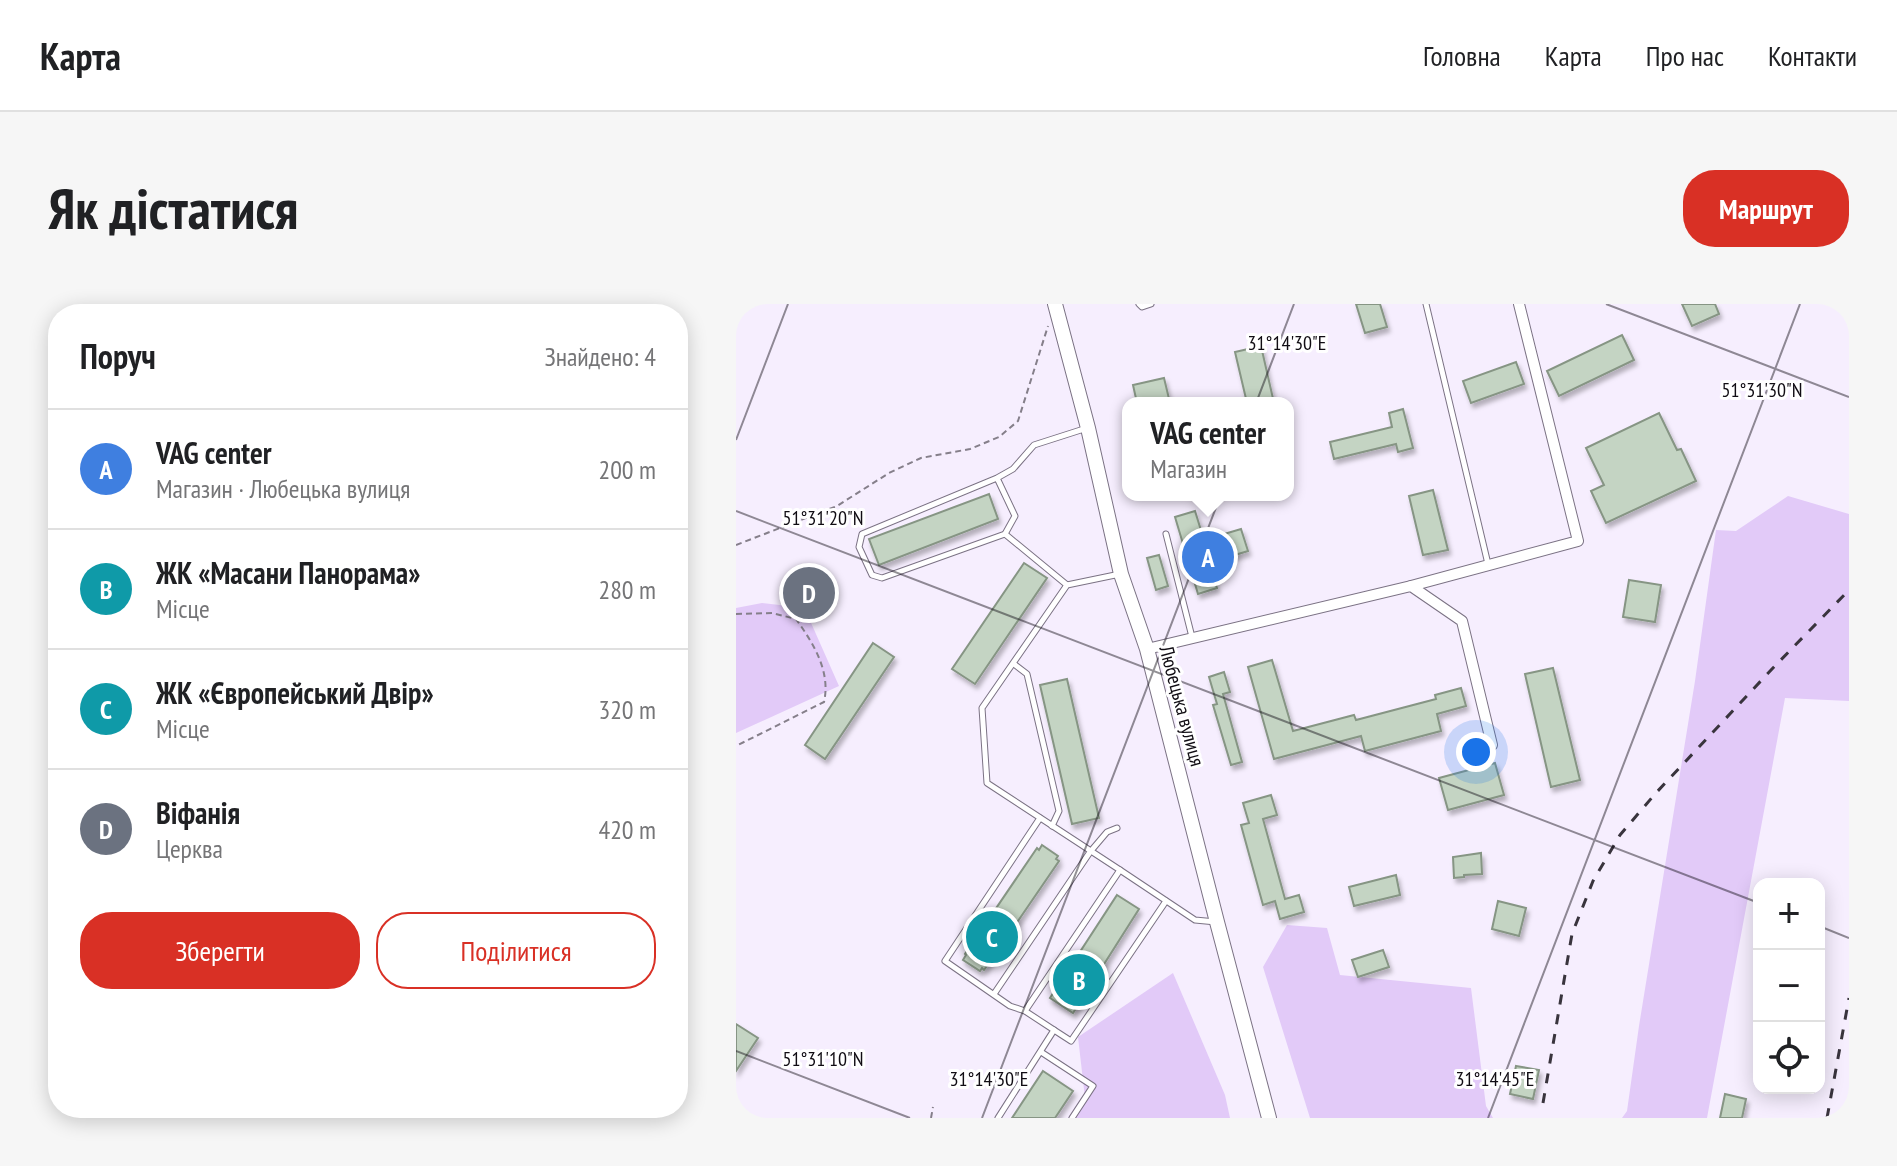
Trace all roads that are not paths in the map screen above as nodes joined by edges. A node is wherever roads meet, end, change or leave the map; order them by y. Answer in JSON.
{"nodes":[{"id":1,"x":1139,"y":304,"type":"edge"},
{"id":2,"x":1151,"y":304,"type":"edge"},
{"id":3,"x":1426,"y":304,"type":"edge"},
{"id":4,"x":1519,"y":304,"type":"edge"},
{"id":5,"x":1055,"y":306,"type":"edge"},
{"id":6,"x":1088,"y":428,"type":"junction"},
{"id":7,"x":997,"y":478,"type":"junction"},
{"id":8,"x":1005,"y":534,"type":"junction"},
{"id":9,"x":1166,"y":534,"type":"dead end"},
{"id":10,"x":1488,"y":565,"type":"junction"},
{"id":11,"x":1121,"y":574,"type":"junction"},
{"id":12,"x":1067,"y":585,"type":"junction"},
{"id":13,"x":1411,"y":586,"type":"junction"},
{"id":14,"x":1192,"y":638,"type":"junction"},
{"id":15,"x":1147,"y":649,"type":"junction"},
{"id":16,"x":1014,"y":664,"type":"junction"},
{"id":17,"x":1492,"y":745,"type":"dead end"},
{"id":18,"x":1040,"y":818,"type":"junction"},
{"id":19,"x":1052,"y":826,"type":"junction"},
{"id":20,"x":1117,"y":828,"type":"dead end"},
{"id":21,"x":1090,"y":852,"type":"junction"},
{"id":22,"x":1120,"y":870,"type":"junction"},
{"id":23,"x":1166,"y":901,"type":"junction"},
{"id":24,"x":1217,"y":922,"type":"junction"},
{"id":25,"x":994,"y":994,"type":"junction"},
{"id":26,"x":1025,"y":1011,"type":"junction"},
{"id":27,"x":1054,"y":1030,"type":"junction"},
{"id":28,"x":1041,"y":1052,"type":"junction"},
{"id":29,"x":998,"y":1118,"type":"edge"},
{"id":30,"x":1072,"y":1118,"type":"edge"},
{"id":31,"x":1269,"y":1118,"type":"edge"}],
"edges":[{"from":1,"to":2,"type":"lane"},
{"from":3,"to":10,"type":"lane"},
{"from":4,"to":10,"type":"street"},
{"from":5,"to":6,"type":"main road","name":"Любецька вулиця"},
{"from":6,"to":7,"type":"lane"},
{"from":6,"to":11,"type":"main road","name":"Любецька вулиця"},
{"from":7,"to":8,"type":"lane"},
{"from":7,"to":8,"type":"lane"},
{"from":8,"to":12,"type":"lane"},
{"from":9,"to":14,"type":"lane"},
{"from":10,"to":13,"type":"street"},
{"from":11,"to":12,"type":"lane"},
{"from":11,"to":15,"type":"main road","name":"Любецька вулиця"},
{"from":12,"to":16,"type":"lane"},
{"from":13,"to":14,"type":"street"},
{"from":13,"to":17,"type":"street"},
{"from":14,"to":15,"type":"street"},
{"from":15,"to":24,"type":"main road","name":"Любецька вулиця"},
{"from":16,"to":18,"type":"lane"},
{"from":16,"to":19,"type":"lane"},
{"from":18,"to":19,"type":"lane"},
{"from":18,"to":25,"type":"lane"},
{"from":19,"to":21,"type":"lane"},
{"from":20,"to":21,"type":"lane"},
{"from":21,"to":22,"type":"lane"},
{"from":21,"to":25,"type":"lane"},
{"from":22,"to":23,"type":"lane"},
{"from":22,"to":26,"type":"lane"},
{"from":23,"to":24,"type":"lane"},
{"from":23,"to":27,"type":"lane"},
{"from":24,"to":31,"type":"main road","name":"Любецька вулиця"},
{"from":25,"to":26,"type":"lane"},
{"from":26,"to":27,"type":"lane"},
{"from":27,"to":28,"type":"lane"},
{"from":28,"to":29,"type":"lane"},
{"from":28,"to":30,"type":"lane"}]}
